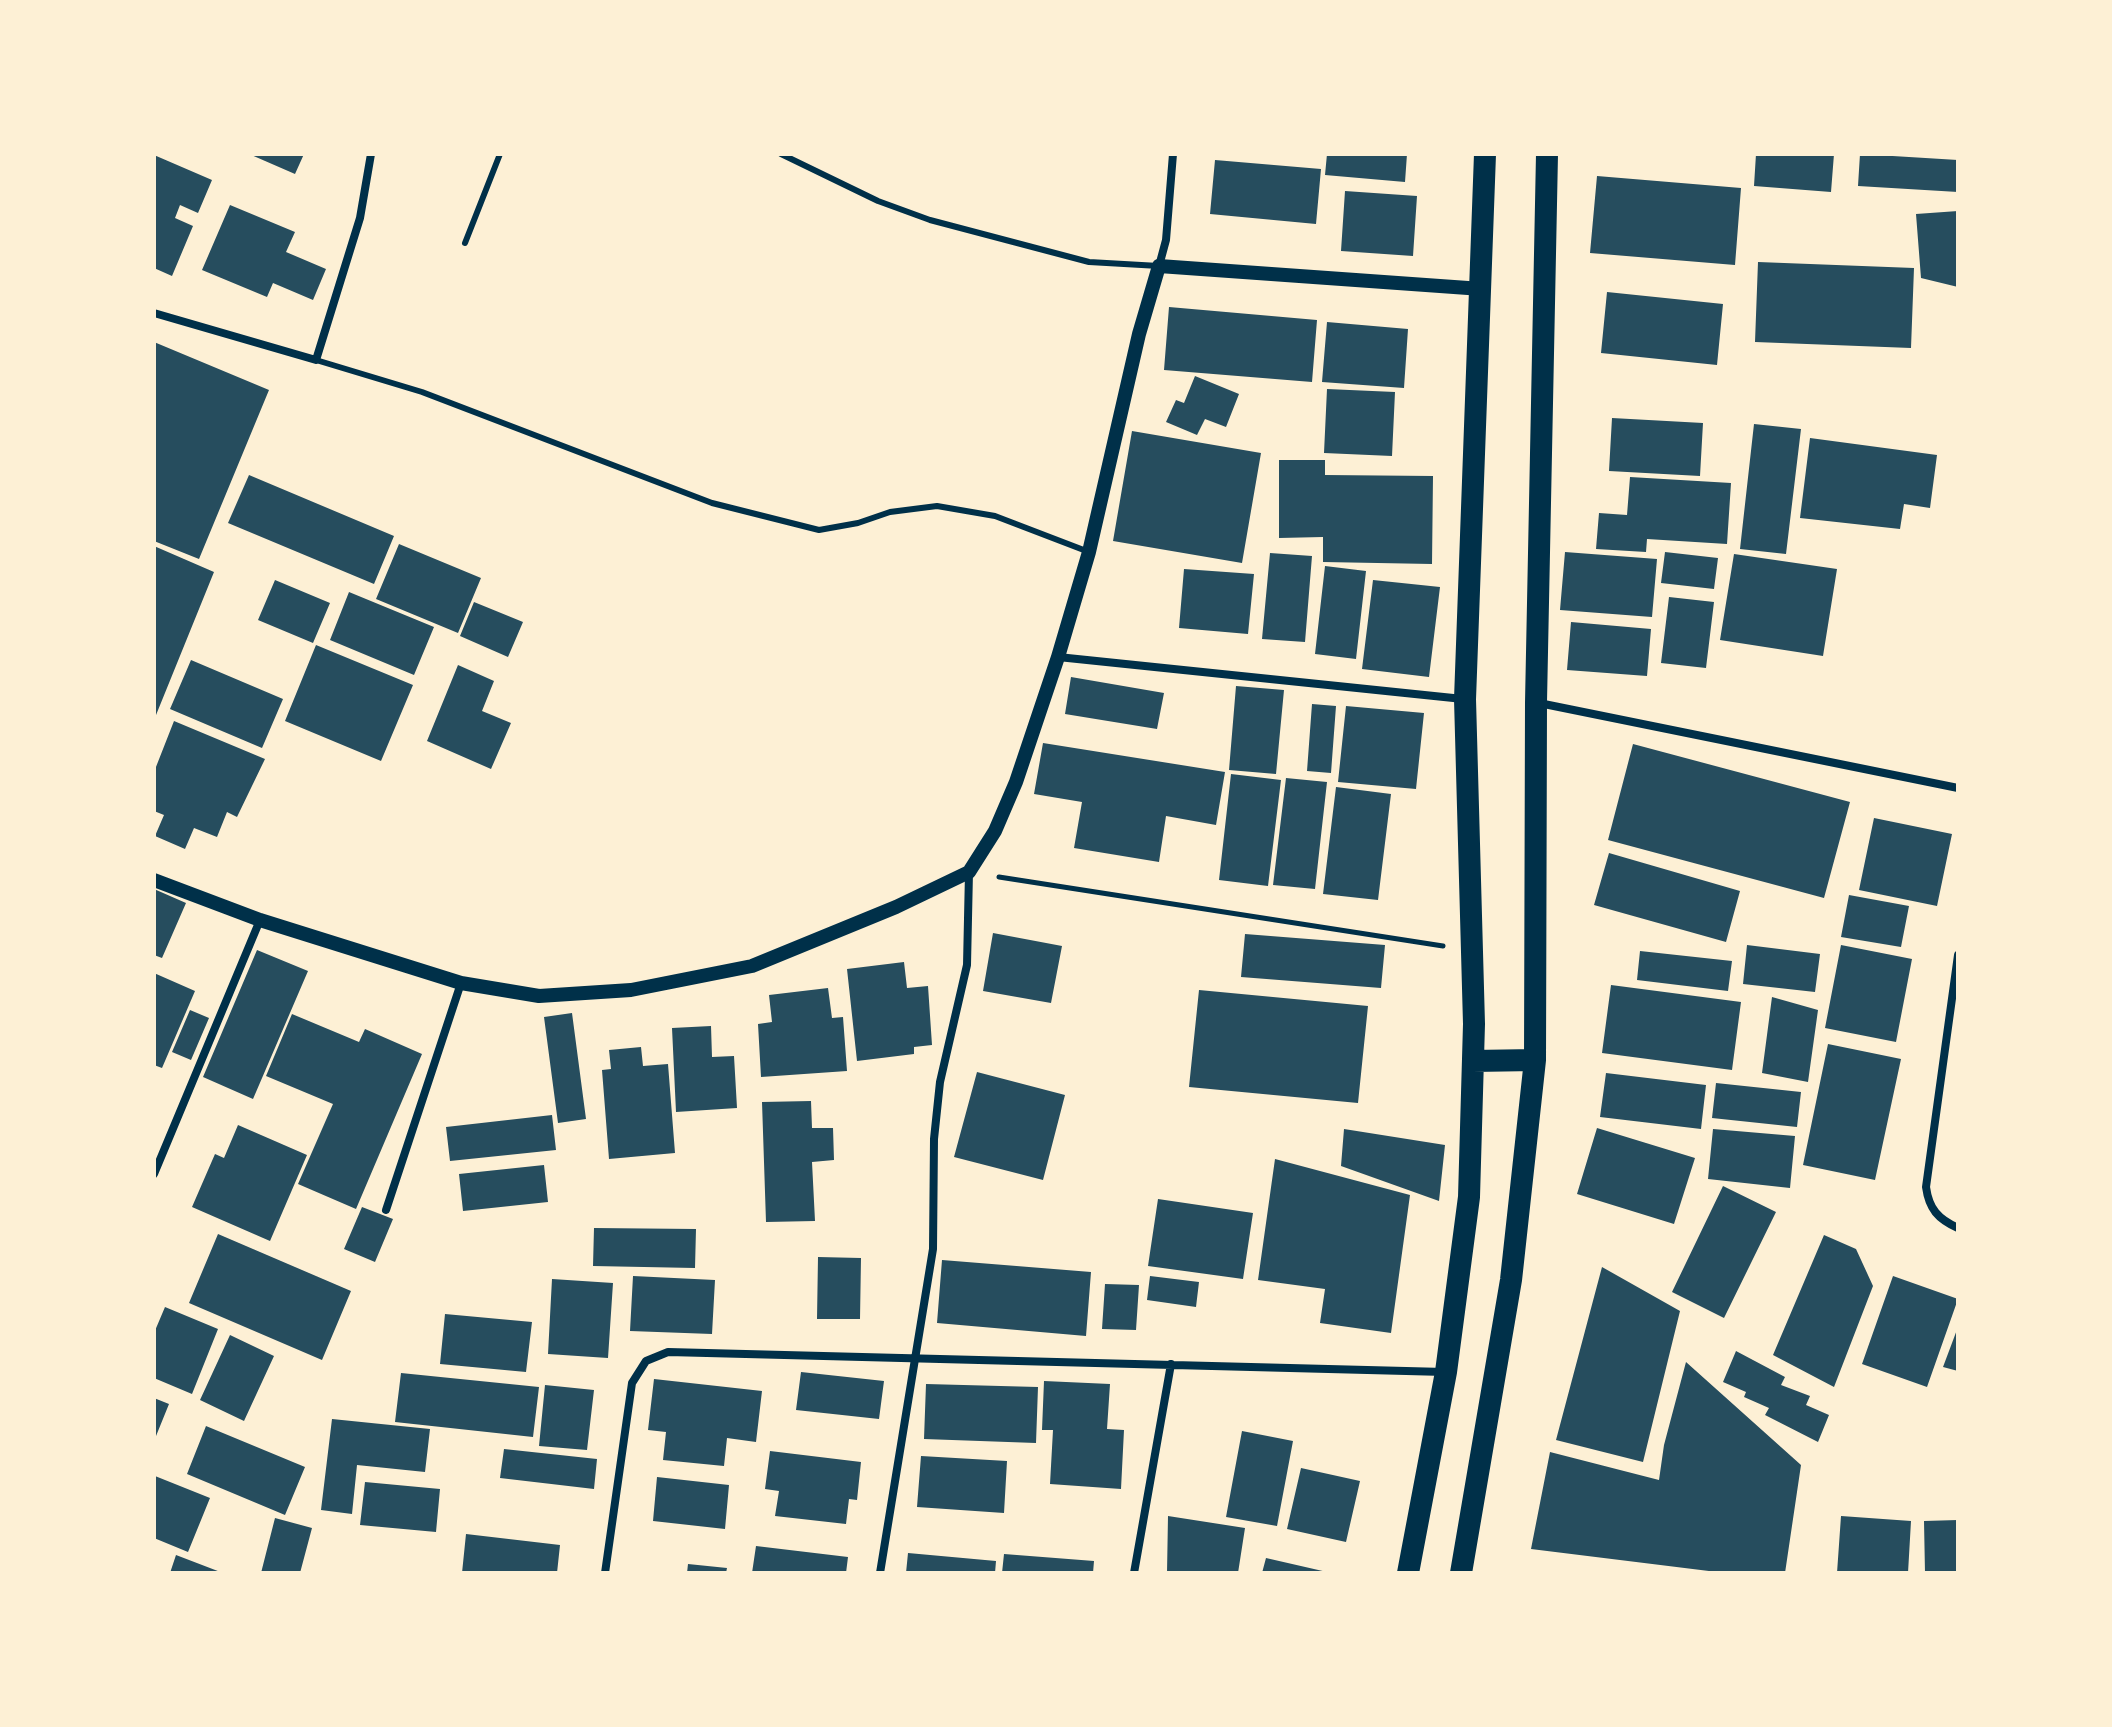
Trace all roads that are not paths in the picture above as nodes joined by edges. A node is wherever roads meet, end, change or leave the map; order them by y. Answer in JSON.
{"nodes":[{"id":1,"x":371,"y":154,"type":"edge"},
{"id":2,"x":500,"y":154,"type":"edge"},
{"id":3,"x":781,"y":154,"type":"edge"},
{"id":4,"x":1173,"y":154,"type":"edge"},
{"id":5,"x":1485,"y":154,"type":"edge"},
{"id":6,"x":1547,"y":154,"type":"edge"},
{"id":7,"x":465,"y":243,"type":"dead end"},
{"id":8,"x":1159,"y":266,"type":"junction"},
{"id":9,"x":1482,"y":289,"type":"junction"},
{"id":10,"x":154,"y":313,"type":"edge"},
{"id":11,"x":316,"y":360,"type":"junction"},
{"id":12,"x":1089,"y":552,"type":"junction"},
{"id":13,"x":1058,"y":657,"type":"junction"},
{"id":14,"x":1465,"y":699,"type":"junction"},
{"id":15,"x":1536,"y":702,"type":"junction"},
{"id":16,"x":1958,"y":788,"type":"edge"},
{"id":17,"x":969,"y":872,"type":"junction"},
{"id":18,"x":154,"y":880,"type":"edge"},
{"id":19,"x":260,"y":920,"type":"junction"},
{"id":20,"x":1958,"y":955,"type":"edge"},
{"id":21,"x":461,"y":983,"type":"junction"},
{"id":22,"x":1535,"y":1060,"type":"junction"},
{"id":23,"x":1473,"y":1061,"type":"junction"},
{"id":24,"x":154,"y":1174,"type":"edge"},
{"id":25,"x":386,"y":1210,"type":"dead end"},
{"id":26,"x":1958,"y":1228,"type":"edge"},
{"id":27,"x":916,"y":1358,"type":"junction"},
{"id":28,"x":1171,"y":1364,"type":"junction"},
{"id":29,"x":1446,"y":1372,"type":"junction"},
{"id":30,"x":605,"y":1573,"type":"edge"},
{"id":31,"x":880,"y":1573,"type":"edge"},
{"id":32,"x":1134,"y":1573,"type":"edge"},
{"id":33,"x":1408,"y":1573,"type":"edge"},
{"id":34,"x":1461,"y":1573,"type":"edge"}],
"edges":[{"from":1,"to":11,"type":"street"},
{"from":2,"to":7,"type":"lane"},
{"from":3,"to":8,"type":"lane"},
{"from":4,"to":8,"type":"street"},
{"from":5,"to":9,"type":"highway"},
{"from":6,"to":15,"type":"highway"},
{"from":8,"to":9,"type":"street"},
{"from":8,"to":12,"type":"street"},
{"from":9,"to":14,"type":"highway"},
{"from":10,"to":11,"type":"street"},
{"from":11,"to":12,"type":"lane"},
{"from":12,"to":13,"type":"street"},
{"from":13,"to":14,"type":"street"},
{"from":13,"to":17,"type":"street"},
{"from":14,"to":23,"type":"highway"},
{"from":15,"to":16,"type":"street"},
{"from":15,"to":22,"type":"highway"},
{"from":17,"to":21,"type":"street"},
{"from":17,"to":27,"type":"street"},
{"from":18,"to":19,"type":"street"},
{"from":19,"to":21,"type":"street"},
{"from":19,"to":24,"type":"street"},
{"from":20,"to":26,"type":"street"},
{"from":21,"to":25,"type":"street"},
{"from":22,"to":23,"type":"highway"},
{"from":22,"to":34,"type":"highway"},
{"from":23,"to":29,"type":"highway"},
{"from":27,"to":28,"type":"street"},
{"from":27,"to":30,"type":"street"},
{"from":27,"to":31,"type":"street"},
{"from":28,"to":29,"type":"street"},
{"from":28,"to":32,"type":"street"},
{"from":29,"to":33,"type":"highway"}]}
